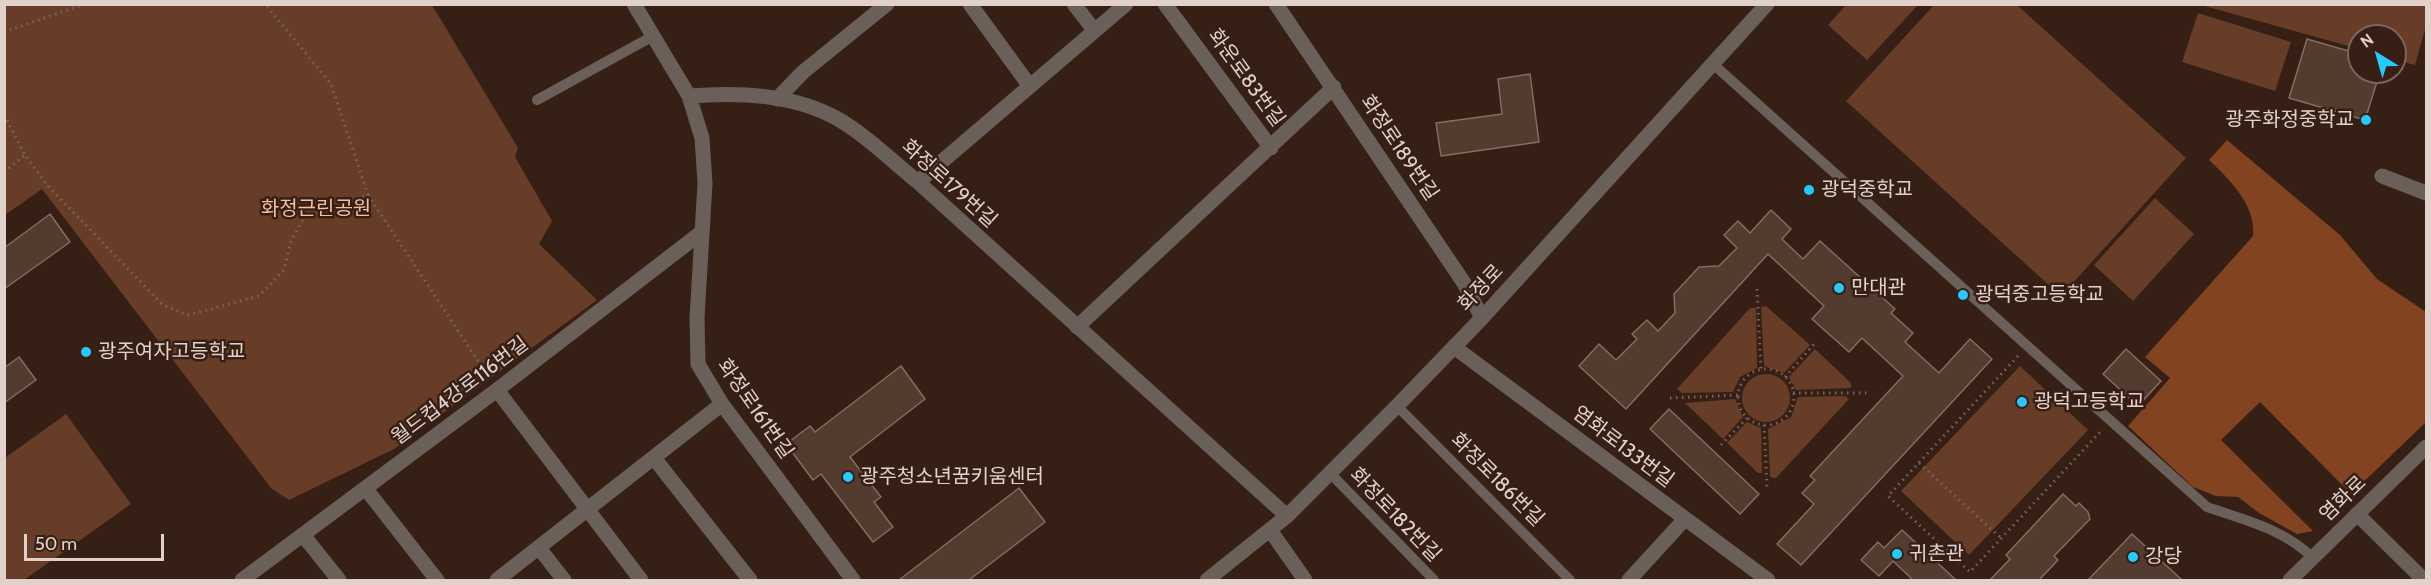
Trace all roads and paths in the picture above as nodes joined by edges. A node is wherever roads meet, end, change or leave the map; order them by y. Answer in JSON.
{"nodes":[{"id":1,"x":85,"y":4,"type":"edge"},
{"id":2,"x":265,"y":4,"type":"edge"},
{"id":3,"x":634,"y":4,"type":"edge"},
{"id":4,"x":887,"y":4,"type":"edge"},
{"id":5,"x":970,"y":4,"type":"edge"},
{"id":6,"x":1074,"y":4,"type":"edge"},
{"id":7,"x":1126,"y":4,"type":"edge"},
{"id":8,"x":1165,"y":4,"type":"edge"},
{"id":9,"x":1276,"y":4,"type":"edge"},
{"id":10,"x":1767,"y":4,"type":"edge"},
{"id":11,"x":1094,"y":30,"type":"junction"},
{"id":12,"x":4,"y":32,"type":"edge"},
{"id":13,"x":653,"y":36,"type":"junction"},
{"id":14,"x":1713,"y":64,"type":"junction"},
{"id":15,"x":1029,"y":85,"type":"junction"},
{"id":16,"x":1334,"y":87,"type":"junction"},
{"id":17,"x":689,"y":96,"type":"junction"},
{"id":18,"x":777,"y":99,"type":"junction"},
{"id":19,"x":537,"y":100,"type":"dead end"},
{"id":20,"x":4,"y":115,"type":"edge"},
{"id":21,"x":1271,"y":148,"type":"junction"},
{"id":22,"x":25,"y":155,"type":"junction"},
{"id":23,"x":4,"y":172,"type":"edge"},
{"id":24,"x":2382,"y":176,"type":"dead end"},
{"id":25,"x":918,"y":182,"type":"junction"},
{"id":26,"x":2427,"y":193,"type":"edge"},
{"id":27,"x":369,"y":195,"type":"junction"},
{"id":28,"x":702,"y":232,"type":"junction"},
{"id":29,"x":1756,"y":289,"type":"dead end"},
{"id":30,"x":1482,"y":318,"type":"junction"},
{"id":31,"x":1077,"y":327,"type":"junction"},
{"id":32,"x":1815,"y":343,"type":"dead end"},
{"id":33,"x":2028,"y":346,"type":"junction"},
{"id":34,"x":1454,"y":347,"type":"junction"},
{"id":35,"x":1761,"y":370,"type":"junction"},
{"id":36,"x":1785,"y":377,"type":"junction"},
{"id":37,"x":497,"y":390,"type":"junction"},
{"id":38,"x":1793,"y":393,"type":"junction"},
{"id":39,"x":1868,"y":393,"type":"dead end"},
{"id":40,"x":1738,"y":395,"type":"junction"},
{"id":41,"x":1670,"y":398,"type":"dead end"},
{"id":42,"x":722,"y":404,"type":"junction"},
{"id":43,"x":1397,"y":406,"type":"junction"},
{"id":44,"x":1747,"y":418,"type":"junction"},
{"id":45,"x":2111,"y":421,"type":"junction"},
{"id":46,"x":1764,"y":425,"type":"junction"},
{"id":47,"x":1721,"y":445,"type":"dead end"},
{"id":48,"x":2427,"y":447,"type":"edge"},
{"id":49,"x":654,"y":458,"type":"junction"},
{"id":50,"x":1918,"y":463,"type":"junction"},
{"id":51,"x":1331,"y":474,"type":"junction"},
{"id":52,"x":366,"y":489,"type":"junction"},
{"id":53,"x":1767,"y":489,"type":"dead end"},
{"id":54,"x":587,"y":511,"type":"junction"},
{"id":55,"x":2357,"y":514,"type":"junction"},
{"id":56,"x":1287,"y":516,"type":"junction"},
{"id":57,"x":1684,"y":520,"type":"junction"},
{"id":58,"x":1270,"y":530,"type":"junction"},
{"id":59,"x":303,"y":535,"type":"junction"},
{"id":60,"x":2001,"y":538,"type":"junction"},
{"id":61,"x":539,"y":548,"type":"junction"},
{"id":62,"x":2313,"y":558,"type":"junction"},
{"id":63,"x":1633,"y":579,"type":"edge"},
{"id":64,"x":242,"y":580,"type":"edge"},
{"id":65,"x":339,"y":580,"type":"edge"},
{"id":66,"x":437,"y":580,"type":"edge"},
{"id":67,"x":497,"y":580,"type":"edge"},
{"id":68,"x":564,"y":580,"type":"edge"},
{"id":69,"x":641,"y":580,"type":"edge"},
{"id":70,"x":750,"y":580,"type":"edge"},
{"id":71,"x":853,"y":580,"type":"edge"},
{"id":72,"x":1208,"y":580,"type":"edge"},
{"id":73,"x":1305,"y":580,"type":"edge"},
{"id":74,"x":1434,"y":580,"type":"edge"},
{"id":75,"x":1570,"y":580,"type":"edge"},
{"id":76,"x":1768,"y":580,"type":"edge"},
{"id":77,"x":2290,"y":580,"type":"edge"},
{"id":78,"x":2424,"y":580,"type":"edge"}],
"edges":[{"from":1,"to":12,"type":"path"},
{"from":2,"to":27,"type":"path"},
{"from":3,"to":13,"type":"street"},
{"from":4,"to":18,"type":"street"},
{"from":5,"to":15,"type":"street"},
{"from":6,"to":11,"type":"street"},
{"from":7,"to":11,"type":"street"},
{"from":8,"to":21,"type":"street","name":"화운로83번길"},
{"from":9,"to":16,"type":"street","name":"화정로189번길"},
{"from":10,"to":14,"type":"street","name":"화정로"},
{"from":11,"to":15,"type":"street"},
{"from":13,"to":17,"type":"street"},
{"from":13,"to":19,"type":"lane"},
{"from":14,"to":30,"type":"street","name":"화정로"},
{"from":14,"to":33,"type":"lane"},
{"from":15,"to":25,"type":"street"},
{"from":16,"to":21,"type":"street"},
{"from":16,"to":30,"type":"street","name":"화정로189번길"},
{"from":17,"to":18,"type":"street","name":"화정로179번길"},
{"from":17,"to":28,"type":"street","name":"화정로161번길"},
{"from":18,"to":25,"type":"street","name":"화정로179번길"},
{"from":20,"to":22,"type":"path"},
{"from":21,"to":31,"type":"street"},
{"from":22,"to":23,"type":"path"},
{"from":22,"to":27,"type":"path"},
{"from":24,"to":26,"type":"street"},
{"from":25,"to":31,"type":"street","name":"화정로179번길"},
{"from":27,"to":37,"type":"path"},
{"from":28,"to":37,"type":"street","name":"월드컵4강로116번길"},
{"from":28,"to":42,"type":"street","name":"화정로161번길"},
{"from":29,"to":35,"type":"path"},
{"from":30,"to":34,"type":"street","name":"화정로"},
{"from":31,"to":56,"type":"street","name":"화정로179번길"},
{"from":32,"to":36,"type":"path"},
{"from":33,"to":45,"type":"lane"},
{"from":33,"to":50,"type":"path"},
{"from":34,"to":43,"type":"street","name":"화정로"},
{"from":34,"to":57,"type":"street","name":"염화로133번길"},
{"from":35,"to":36,"type":"path"},
{"from":35,"to":40,"type":"path"},
{"from":36,"to":38,"type":"path"},
{"from":37,"to":52,"type":"street","name":"월드컵4강로116번길"},
{"from":37,"to":54,"type":"street"},
{"from":38,"to":39,"type":"path"},
{"from":38,"to":46,"type":"path"},
{"from":40,"to":41,"type":"path"},
{"from":40,"to":44,"type":"path"},
{"from":42,"to":49,"type":"street"},
{"from":42,"to":71,"type":"street","name":"화정로161번길"},
{"from":43,"to":51,"type":"street","name":"화정로"},
{"from":43,"to":75,"type":"lane","name":"화정로186번길"},
{"from":44,"to":46,"type":"path"},
{"from":44,"to":47,"type":"path"},
{"from":45,"to":60,"type":"path"},
{"from":45,"to":62,"type":"lane"},
{"from":46,"to":53,"type":"path"},
{"from":48,"to":55,"type":"street","name":"염화로"},
{"from":49,"to":54,"type":"street"},
{"from":49,"to":70,"type":"street"},
{"from":50,"to":60,"type":"path"},
{"from":50,"to":60,"type":"path"},
{"from":51,"to":56,"type":"street","name":"화정로"},
{"from":51,"to":74,"type":"lane","name":"화정로182번길"},
{"from":52,"to":59,"type":"street","name":"월드컵4강로116번길"},
{"from":52,"to":66,"type":"street"},
{"from":54,"to":61,"type":"street"},
{"from":54,"to":69,"type":"street"},
{"from":55,"to":62,"type":"street","name":"염화로"},
{"from":55,"to":78,"type":"street"},
{"from":56,"to":58,"type":"street","name":"화정로"},
{"from":57,"to":63,"type":"street"},
{"from":57,"to":76,"type":"street","name":"염화로133번길"},
{"from":58,"to":72,"type":"street","name":"화정로"},
{"from":58,"to":73,"type":"street"},
{"from":59,"to":64,"type":"street","name":"월드컵4강로116번길"},
{"from":59,"to":65,"type":"street"},
{"from":61,"to":67,"type":"street"},
{"from":61,"to":68,"type":"street"},
{"from":62,"to":77,"type":"street","name":"염화로"}]}
